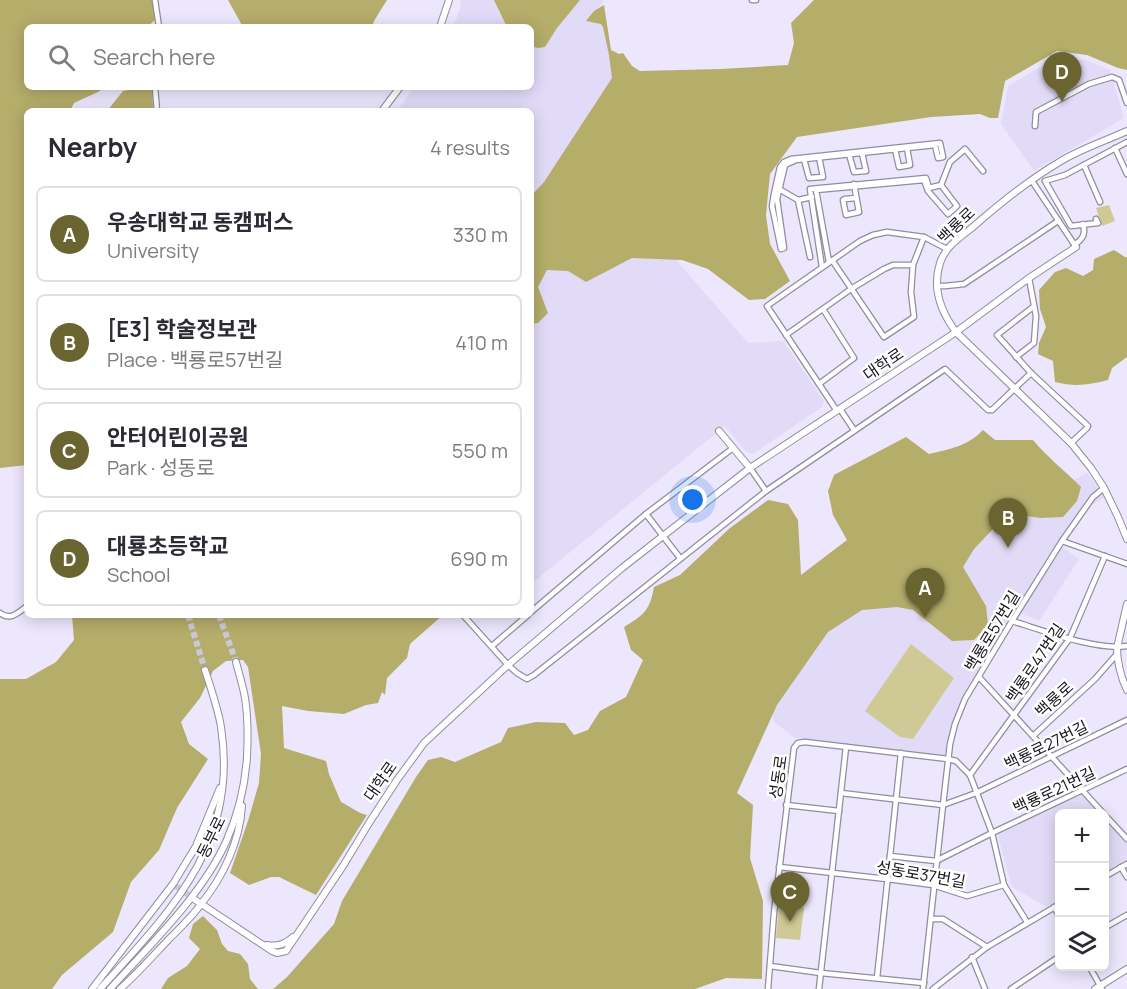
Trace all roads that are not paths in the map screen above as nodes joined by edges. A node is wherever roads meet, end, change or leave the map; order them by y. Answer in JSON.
{"nodes":[{"id":1,"x":155,"y":0,"type":"edge"},
{"id":2,"x":449,"y":0,"type":"edge"},
{"id":3,"x":159,"y":24,"type":"edge"},
{"id":4,"x":441,"y":24,"type":"edge"},
{"id":5,"x":155,"y":90,"type":"edge"},
{"id":6,"x":398,"y":90,"type":"edge"},
{"id":7,"x":1127,"y":103,"type":"edge"},
{"id":8,"x":157,"y":108,"type":"edge"},
{"id":9,"x":384,"y":108,"type":"edge"},
{"id":10,"x":1035,"y":126,"type":"dead end"},
{"id":11,"x":1127,"y":131,"type":"edge"},
{"id":12,"x":1127,"y":142,"type":"edge"},
{"id":13,"x":907,"y":148,"type":"junction"},
{"id":14,"x":1115,"y":148,"type":"junction"},
{"id":15,"x":895,"y":149,"type":"junction"},
{"id":16,"x":862,"y":153,"type":"junction"},
{"id":17,"x":849,"y":154,"type":"junction"},
{"id":18,"x":819,"y":157,"type":"junction"},
{"id":19,"x":804,"y":159,"type":"junction"},
{"id":20,"x":1084,"y":165,"type":"junction"},
{"id":21,"x":983,"y":171,"type":"dead end"},
{"id":22,"x":1127,"y":174,"type":"edge"},
{"id":23,"x":1032,"y":181,"type":"junction"},
{"id":24,"x":855,"y":185,"type":"junction"},
{"id":25,"x":941,"y":185,"type":"junction"},
{"id":26,"x":779,"y":189,"type":"junction"},
{"id":27,"x":813,"y":196,"type":"junction"},
{"id":28,"x":856,"y":198,"type":"dead end"},
{"id":29,"x":798,"y":200,"type":"junction"},
{"id":30,"x":1100,"y":202,"type":"dead end"},
{"id":31,"x":1096,"y":219,"type":"dead end"},
{"id":32,"x":1058,"y":221,"type":"junction"},
{"id":33,"x":1083,"y":224,"type":"junction"},
{"id":34,"x":924,"y":237,"type":"junction"},
{"id":35,"x":1075,"y":246,"type":"junction"},
{"id":36,"x":947,"y":249,"type":"junction"},
{"id":37,"x":810,"y":257,"type":"dead end"},
{"id":38,"x":830,"y":261,"type":"junction"},
{"id":39,"x":913,"y":266,"type":"junction"},
{"id":40,"x":822,"y":267,"type":"junction"},
{"id":41,"x":1029,"y":278,"type":"junction"},
{"id":42,"x":938,"y":286,"type":"junction"},
{"id":43,"x":851,"y":289,"type":"junction"},
{"id":44,"x":1033,"y":307,"type":"junction"},
{"id":45,"x":823,"y":309,"type":"junction"},
{"id":46,"x":956,"y":332,"type":"junction"},
{"id":47,"x":786,"y":335,"type":"junction"},
{"id":48,"x":1016,"y":357,"type":"junction"},
{"id":49,"x":1031,"y":373,"type":"junction"},
{"id":50,"x":819,"y":384,"type":"junction"},
{"id":51,"x":1014,"y":389,"type":"junction"},
{"id":52,"x":839,"y":410,"type":"junction"},
{"id":53,"x":854,"y":430,"type":"junction"},
{"id":54,"x":719,"y":431,"type":"dead end"},
{"id":55,"x":1071,"y":443,"type":"junction"},
{"id":56,"x":733,"y":448,"type":"junction"},
{"id":57,"x":750,"y":468,"type":"junction"},
{"id":58,"x":1104,"y":488,"type":"junction"},
{"id":59,"x":766,"y":491,"type":"junction"},
{"id":60,"x":646,"y":514,"type":"junction"},
{"id":61,"x":663,"y":536,"type":"junction"},
{"id":62,"x":1127,"y":539,"type":"edge"},
{"id":63,"x":1062,"y":541,"type":"junction"},
{"id":64,"x":1105,"y":556,"type":"junction"},
{"id":65,"x":680,"y":558,"type":"junction"},
{"id":66,"x":1127,"y":564,"type":"edge"},
{"id":67,"x":1127,"y":604,"type":"edge"},
{"id":68,"x":24,"y":608,"type":"edge"},
{"id":69,"x":534,"y":611,"type":"edge"},
{"id":70,"x":0,"y":613,"type":"edge"},
{"id":71,"x":465,"y":618,"type":"edge"},
{"id":72,"x":525,"y":618,"type":"edge"},
{"id":73,"x":1012,"y":621,"type":"junction"},
{"id":74,"x":1070,"y":638,"type":"junction"},
{"id":75,"x":492,"y":646,"type":"junction"},
{"id":76,"x":1127,"y":646,"type":"edge"},
{"id":77,"x":1117,"y":651,"type":"junction"},
{"id":78,"x":236,"y":662,"type":"tunnel mouth"},
{"id":79,"x":508,"y":665,"type":"junction"},
{"id":80,"x":205,"y":670,"type":"tunnel mouth"},
{"id":81,"x":979,"y":677,"type":"junction"},
{"id":82,"x":1127,"y":690,"type":"edge"},
{"id":83,"x":1014,"y":715,"type":"junction"},
{"id":84,"x":1127,"y":720,"type":"edge"},
{"id":85,"x":1033,"y":736,"type":"junction"},
{"id":86,"x":846,"y":747,"type":"junction"},
{"id":87,"x":901,"y":753,"type":"junction"},
{"id":88,"x":1050,"y":756,"type":"junction"},
{"id":89,"x":948,"y":759,"type":"junction"},
{"id":90,"x":1127,"y":769,"type":"edge"},
{"id":91,"x":970,"y":775,"type":"junction"},
{"id":92,"x":224,"y":779,"type":"junction"},
{"id":93,"x":1081,"y":789,"type":"junction"},
{"id":94,"x":841,"y":793,"type":"junction"},
{"id":95,"x":976,"y":793,"type":"junction"},
{"id":96,"x":242,"y":797,"type":"junction"},
{"id":97,"x":896,"y":799,"type":"junction"},
{"id":98,"x":786,"y":805,"type":"junction"},
{"id":99,"x":943,"y":805,"type":"junction"},
{"id":100,"x":1099,"y":809,"type":"edge"},
{"id":101,"x":839,"y":811,"type":"junction"},
{"id":102,"x":1109,"y":819,"type":"edge"},
{"id":103,"x":992,"y":833,"type":"junction"},
{"id":104,"x":1127,"y":839,"type":"edge"},
{"id":105,"x":890,"y":856,"type":"junction"},
{"id":106,"x":936,"y":861,"type":"junction"},
{"id":107,"x":1127,"y":864,"type":"edge"},
{"id":108,"x":779,"y":867,"type":"junction"},
{"id":109,"x":1121,"y":867,"type":"junction"},
{"id":110,"x":832,"y":873,"type":"junction"},
{"id":111,"x":1109,"y":874,"type":"edge"},
{"id":112,"x":1127,"y":877,"type":"edge"},
{"id":113,"x":887,"y":879,"type":"junction"},
{"id":114,"x":933,"y":885,"type":"junction"},
{"id":115,"x":1004,"y":885,"type":"junction"},
{"id":116,"x":194,"y":899,"type":"tunnel mouth"},
{"id":117,"x":201,"y":904,"type":"junction"},
{"id":118,"x":1054,"y":907,"type":"edge"},
{"id":119,"x":1127,"y":915,"type":"edge"},
{"id":120,"x":931,"y":919,"type":"junction"},
{"id":121,"x":1027,"y":922,"type":"junction"},
{"id":122,"x":1109,"y":925,"type":"edge"},
{"id":123,"x":987,"y":947,"type":"junction"},
{"id":124,"x":972,"y":957,"type":"junction"},
{"id":125,"x":1055,"y":959,"type":"edge"},
{"id":126,"x":770,"y":966,"type":"junction"},
{"id":127,"x":1127,"y":969,"type":"edge"},
{"id":128,"x":1091,"y":971,"type":"edge"},
{"id":129,"x":821,"y":973,"type":"junction"},
{"id":130,"x":877,"y":978,"type":"junction"},
{"id":131,"x":924,"y":986,"type":"edge"},
{"id":132,"x":1099,"y":988,"type":"edge"},
{"id":133,"x":92,"y":989,"type":"edge"},
{"id":134,"x":100,"y":989,"type":"edge"},
{"id":135,"x":110,"y":989,"type":"edge"},
{"id":136,"x":120,"y":989,"type":"edge"},
{"id":137,"x":768,"y":989,"type":"edge"},
{"id":138,"x":819,"y":989,"type":"edge"},
{"id":139,"x":933,"y":989,"type":"edge"},
{"id":140,"x":985,"y":989,"type":"edge"},
{"id":141,"x":1011,"y":989,"type":"edge"}],
"edges":[{"from":1,"to":3,"type":"street"},
{"from":2,"to":4,"type":"main road"},
{"from":5,"to":8,"type":"street"},
{"from":6,"to":9,"type":"main road"},
{"from":7,"to":10,"type":"street"},
{"from":11,"to":23,"type":"main road","name":"백룡로"},
{"from":12,"to":14,"type":"street"},
{"from":13,"to":15,"type":"street"},
{"from":13,"to":15,"type":"street"},
{"from":13,"to":26,"type":"street"},
{"from":14,"to":20,"type":"street"},
{"from":14,"to":22,"type":"street"},
{"from":15,"to":16,"type":"street"},
{"from":16,"to":17,"type":"street"},
{"from":16,"to":17,"type":"street"},
{"from":17,"to":18,"type":"street"},
{"from":18,"to":19,"type":"street"},
{"from":18,"to":19,"type":"street"},
{"from":19,"to":26,"type":"street"},
{"from":20,"to":30,"type":"street"},
{"from":20,"to":33,"type":"street"},
{"from":21,"to":25,"type":"street"},
{"from":23,"to":32,"type":"street"},
{"from":23,"to":36,"type":"main road","name":"백룡로"},
{"from":24,"to":25,"type":"street"},
{"from":24,"to":25,"type":"street"},
{"from":24,"to":27,"type":"street"},
{"from":24,"to":28,"type":"street"},
{"from":26,"to":29,"type":"street"},
{"from":27,"to":29,"type":"street"},
{"from":27,"to":38,"type":"street"},
{"from":27,"to":40,"type":"street"},
{"from":29,"to":37,"type":"street"},
{"from":31,"to":33,"type":"street"},
{"from":32,"to":35,"type":"street"},
{"from":32,"to":42,"type":"street"},
{"from":33,"to":35,"type":"street"},
{"from":34,"to":36,"type":"street"},
{"from":34,"to":38,"type":"street"},
{"from":34,"to":39,"type":"street"},
{"from":35,"to":41,"type":"main road","name":"대학로"},
{"from":36,"to":42,"type":"main road","name":"백룡로"},
{"from":38,"to":40,"type":"street"},
{"from":38,"to":43,"type":"street"},
{"from":39,"to":43,"type":"street"},
{"from":39,"to":43,"type":"street"},
{"from":40,"to":47,"type":"street"},
{"from":41,"to":44,"type":"street"},
{"from":41,"to":46,"type":"main road","name":"대학로"},
{"from":42,"to":46,"type":"main road","name":"백룡로"},
{"from":43,"to":45,"type":"street"},
{"from":44,"to":48,"type":"street"},
{"from":44,"to":48,"type":"street"},
{"from":45,"to":47,"type":"street"},
{"from":45,"to":50,"type":"street"},
{"from":46,"to":51,"type":"main road","name":"백룡로"},
{"from":46,"to":52,"type":"main road","name":"대학로"},
{"from":47,"to":50,"type":"street"},
{"from":48,"to":49,"type":"street"},
{"from":49,"to":51,"type":"street"},
{"from":49,"to":55,"type":"street"},
{"from":50,"to":52,"type":"street"},
{"from":51,"to":53,"type":"street"},
{"from":51,"to":55,"type":"main road","name":"백룡로"},
{"from":52,"to":53,"type":"street"},
{"from":52,"to":57,"type":"main road","name":"대학로"},
{"from":53,"to":59,"type":"street"},
{"from":54,"to":56,"type":"main road"},
{"from":55,"to":58,"type":"main road","name":"백룡로"},
{"from":56,"to":57,"type":"main road"},
{"from":56,"to":60,"type":"street"},
{"from":57,"to":59,"type":"street"},
{"from":57,"to":61,"type":"main road","name":"대학로"},
{"from":58,"to":62,"type":"main road","name":"백룡로"},
{"from":58,"to":63,"type":"street","name":"백룡로57번길"},
{"from":59,"to":65,"type":"street"},
{"from":60,"to":61,"type":"street"},
{"from":60,"to":69,"type":"street"},
{"from":61,"to":65,"type":"street"},
{"from":61,"to":79,"type":"main road","name":"대학로"},
{"from":63,"to":64,"type":"street"},
{"from":63,"to":73,"type":"street","name":"백룡로57번길"},
{"from":64,"to":66,"type":"street"},
{"from":64,"to":74,"type":"street","name":"백룡로47번길"},
{"from":65,"to":79,"type":"street"},
{"from":67,"to":77,"type":"main road","name":"백룡로"},
{"from":68,"to":70,"type":"street"},
{"from":71,"to":75,"type":"street"},
{"from":72,"to":75,"type":"street"},
{"from":73,"to":74,"type":"street"},
{"from":73,"to":81,"type":"street","name":"백룡로57번길"},
{"from":74,"to":77,"type":"street"},
{"from":74,"to":83,"type":"street","name":"백룡로47번길"},
{"from":75,"to":79,"type":"street"},
{"from":76,"to":77,"type":"street"},
{"from":77,"to":82,"type":"main road","name":"백룡로"},
{"from":77,"to":85,"type":"street","name":"백룡로"},
{"from":78,"to":96,"type":"main road","name":"동부로"},
{"from":79,"to":117,"type":"main road","name":"대학로"},
{"from":80,"to":92,"type":"main road","name":"동부로"},
{"from":81,"to":83,"type":"street"},
{"from":81,"to":89,"type":"street","name":"백룡로57번길"},
{"from":83,"to":85,"type":"street"},
{"from":83,"to":91,"type":"street","name":"백룡로47번길"},
{"from":84,"to":88,"type":"street","name":"백룡로27번길"},
{"from":85,"to":88,"type":"street"},
{"from":86,"to":87,"type":"street","name":"성동로"},
{"from":86,"to":94,"type":"street"},
{"from":86,"to":98,"type":"street","name":"성동로"},
{"from":87,"to":89,"type":"street","name":"성동로"},
{"from":87,"to":97,"type":"street"},
{"from":88,"to":93,"type":"street"},
{"from":88,"to":95,"type":"street","name":"백룡로27번길"},
{"from":89,"to":91,"type":"street"},
{"from":89,"to":99,"type":"street","name":"백룡로57번길"},
{"from":90,"to":93,"type":"street","name":"백룡로21번길"},
{"from":91,"to":95,"type":"street"},
{"from":92,"to":133,"type":"main road"},
{"from":92,"to":134,"type":"main road","name":"동부로"},
{"from":93,"to":100,"type":"street"},
{"from":93,"to":103,"type":"street","name":"백룡로21번길"},
{"from":94,"to":97,"type":"street"},
{"from":94,"to":101,"type":"street"},
{"from":95,"to":99,"type":"street","name":"백룡로27번길"},
{"from":95,"to":103,"type":"street"},
{"from":96,"to":117,"type":"main road"},
{"from":96,"to":135,"type":"main road","name":"동부로"},
{"from":97,"to":99,"type":"street"},
{"from":97,"to":105,"type":"street"},
{"from":98,"to":101,"type":"street"},
{"from":98,"to":108,"type":"street","name":"성동로"},
{"from":99,"to":106,"type":"street","name":"백룡로57번길"},
{"from":101,"to":110,"type":"street"},
{"from":102,"to":104,"type":"street"},
{"from":103,"to":106,"type":"street","name":"백룡로21번길"},
{"from":103,"to":115,"type":"street"},
{"from":105,"to":106,"type":"street"},
{"from":105,"to":113,"type":"street"},
{"from":106,"to":114,"type":"street","name":"백룡로57번길"},
{"from":107,"to":109,"type":"street"},
{"from":108,"to":110,"type":"street","name":"성동로37번길"},
{"from":108,"to":126,"type":"street","name":"성동로"},
{"from":109,"to":111,"type":"street"},
{"from":109,"to":112,"type":"street"},
{"from":110,"to":113,"type":"street","name":"성동로37번길"},
{"from":110,"to":129,"type":"street"},
{"from":113,"to":114,"type":"street","name":"성동로37번길"},
{"from":113,"to":130,"type":"street"},
{"from":114,"to":115,"type":"street","name":"성동로37번길"},
{"from":114,"to":120,"type":"street","name":"백룡로57번길"},
{"from":115,"to":121,"type":"street"},
{"from":116,"to":117,"type":"main road","name":"대학로"},
{"from":117,"to":136,"type":"main road"},
{"from":118,"to":121,"type":"street"},
{"from":119,"to":122,"type":"street"},
{"from":120,"to":123,"type":"street"},
{"from":120,"to":131,"type":"street","name":"백룡로57번길"},
{"from":121,"to":123,"type":"street"},
{"from":123,"to":124,"type":"street"},
{"from":124,"to":139,"type":"street"},
{"from":124,"to":140,"type":"street"},
{"from":125,"to":141,"type":"street"},
{"from":126,"to":129,"type":"street"},
{"from":126,"to":137,"type":"street","name":"성동로"},
{"from":127,"to":132,"type":"main road"},
{"from":128,"to":132,"type":"street"},
{"from":129,"to":130,"type":"street","name":"백룡로57번길"},
{"from":129,"to":138,"type":"street"},
{"from":130,"to":131,"type":"street","name":"백룡로57번길"}]}
